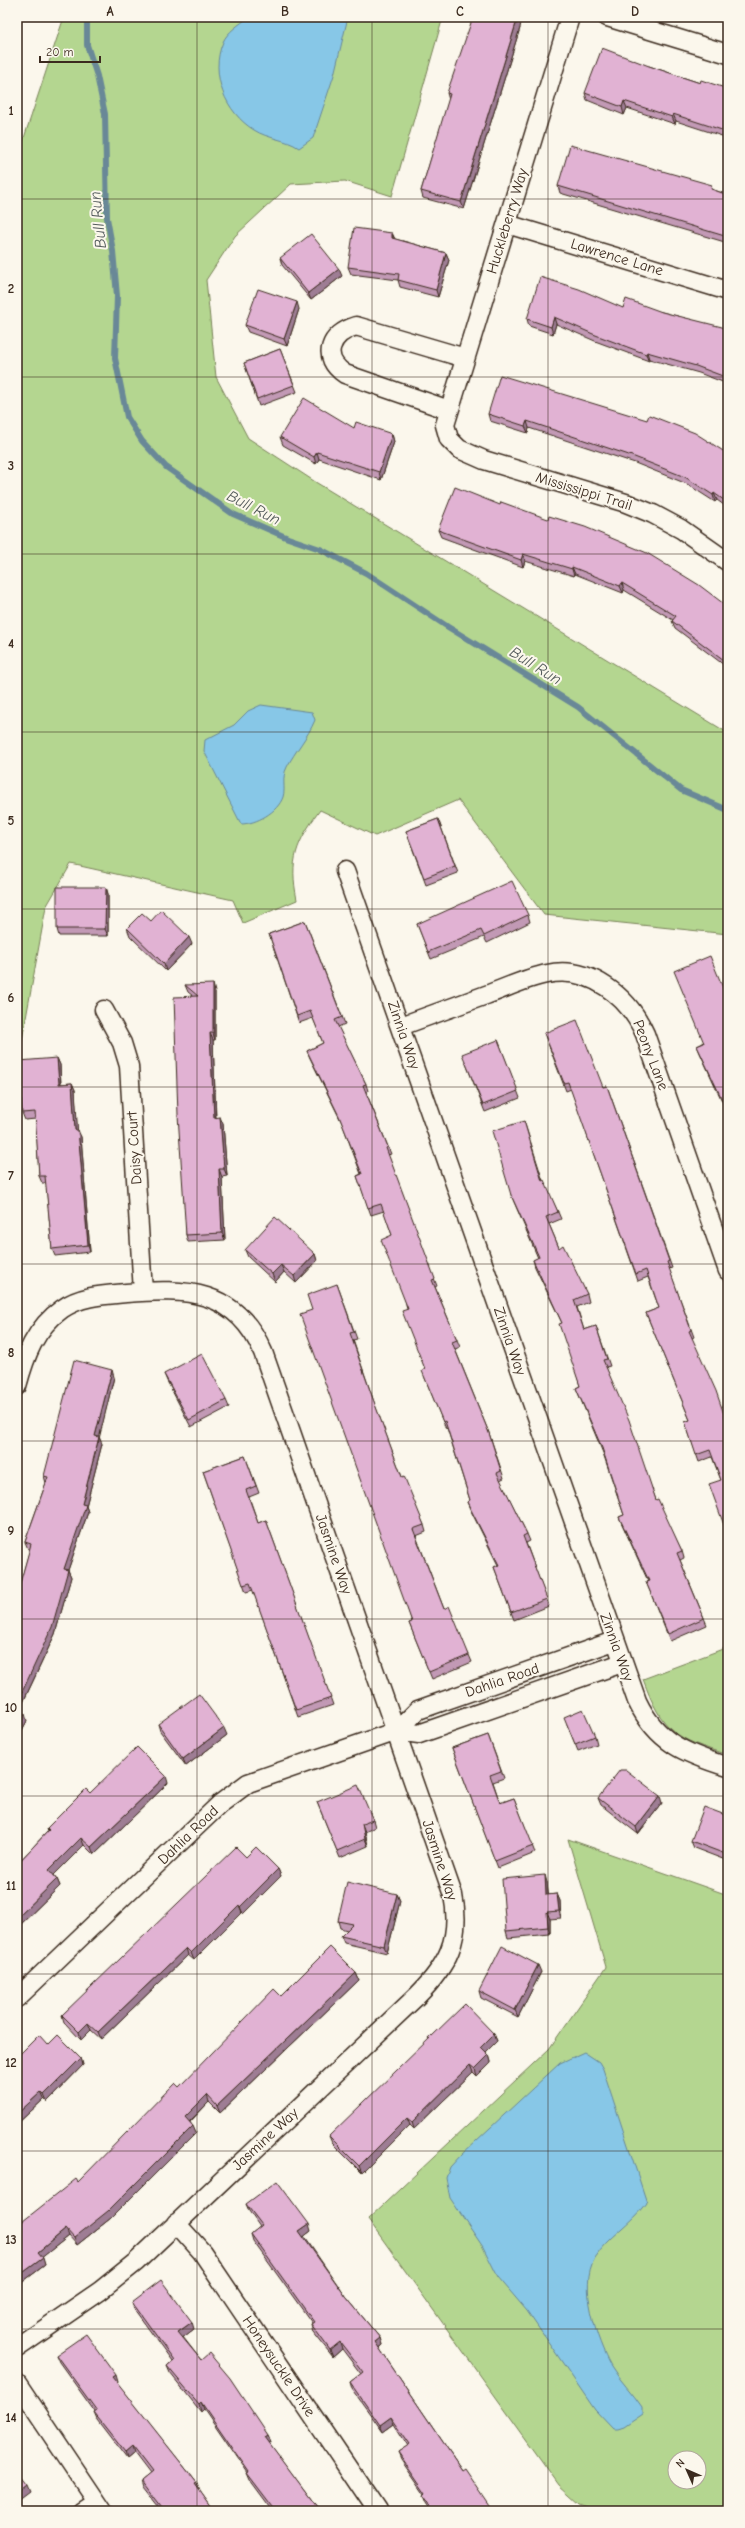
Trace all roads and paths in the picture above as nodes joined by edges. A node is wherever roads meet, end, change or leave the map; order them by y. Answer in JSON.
{"nodes":[{"id":1,"x":570,"y":17,"type":"edge"},
{"id":2,"x":607,"y":17,"type":"edge"},
{"id":3,"x":728,"y":54,"type":"edge"},
{"id":4,"x":507,"y":224,"type":"junction"},
{"id":5,"x":728,"y":291,"type":"edge"},
{"id":6,"x":465,"y":358,"type":"junction"},
{"id":7,"x":447,"y":418,"type":"junction"},
{"id":8,"x":728,"y":562,"type":"edge"},
{"id":9,"x":345,"y":871,"type":"dead end"},
{"id":10,"x":104,"y":1010,"type":"dead end"},
{"id":11,"x":400,"y":1026,"type":"junction"},
{"id":12,"x":728,"y":1271,"type":"edge"},
{"id":13,"x":143,"y":1292,"type":"junction"},
{"id":14,"x":17,"y":1386,"type":"edge"},
{"id":15,"x":614,"y":1641,"type":"junction"},
{"id":16,"x":622,"y":1663,"type":"junction"},
{"id":17,"x":397,"y":1732,"type":"junction"},
{"id":18,"x":728,"y":1767,"type":"edge"},
{"id":19,"x":17,"y":1998,"type":"edge"},
{"id":20,"x":176,"y":2223,"type":"junction"},
{"id":21,"x":17,"y":2348,"type":"edge"},
{"id":22,"x":17,"y":2383,"type":"edge"},
{"id":23,"x":100,"y":2506,"type":"edge"},
{"id":24,"x":81,"y":2511,"type":"edge"},
{"id":25,"x":377,"y":2511,"type":"edge"}],
"edges":[{"from":1,"to":4,"type":"street","name":"Huckleberry Way"},
{"from":2,"to":3,"type":"street"},
{"from":4,"to":5,"type":"street","name":"Lawrence Lane"},
{"from":4,"to":6,"type":"street","name":"Huckleberry Way"},
{"from":6,"to":7,"type":"street","name":"Huckleberry Way"},
{"from":6,"to":7,"type":"street"},
{"from":7,"to":8,"type":"street","name":"Mississippi Trail"},
{"from":9,"to":11,"type":"street","name":"Zinnia Way"},
{"from":10,"to":13,"type":"street","name":"Daisy Court"},
{"from":11,"to":12,"type":"street","name":"Peony Lane"},
{"from":11,"to":15,"type":"street","name":"Zinnia Way"},
{"from":13,"to":14,"type":"street","name":"Jasmine Way"},
{"from":13,"to":17,"type":"street","name":"Jasmine Way"},
{"from":15,"to":16,"type":"street","name":"Zinnia Way"},
{"from":15,"to":17,"type":"street","name":"Dahlia Road"},
{"from":16,"to":17,"type":"street","name":"Dahlia Road"},
{"from":16,"to":18,"type":"street","name":"Zinnia Way"},
{"from":17,"to":19,"type":"street","name":"Dahlia Road"},
{"from":17,"to":20,"type":"street","name":"Jasmine Way"},
{"from":20,"to":21,"type":"street","name":"Jasmine Way"},
{"from":20,"to":25,"type":"street","name":"Honeysuckle Drive"},
{"from":22,"to":23,"type":"street"},
{"from":23,"to":24,"type":"street"}]}
